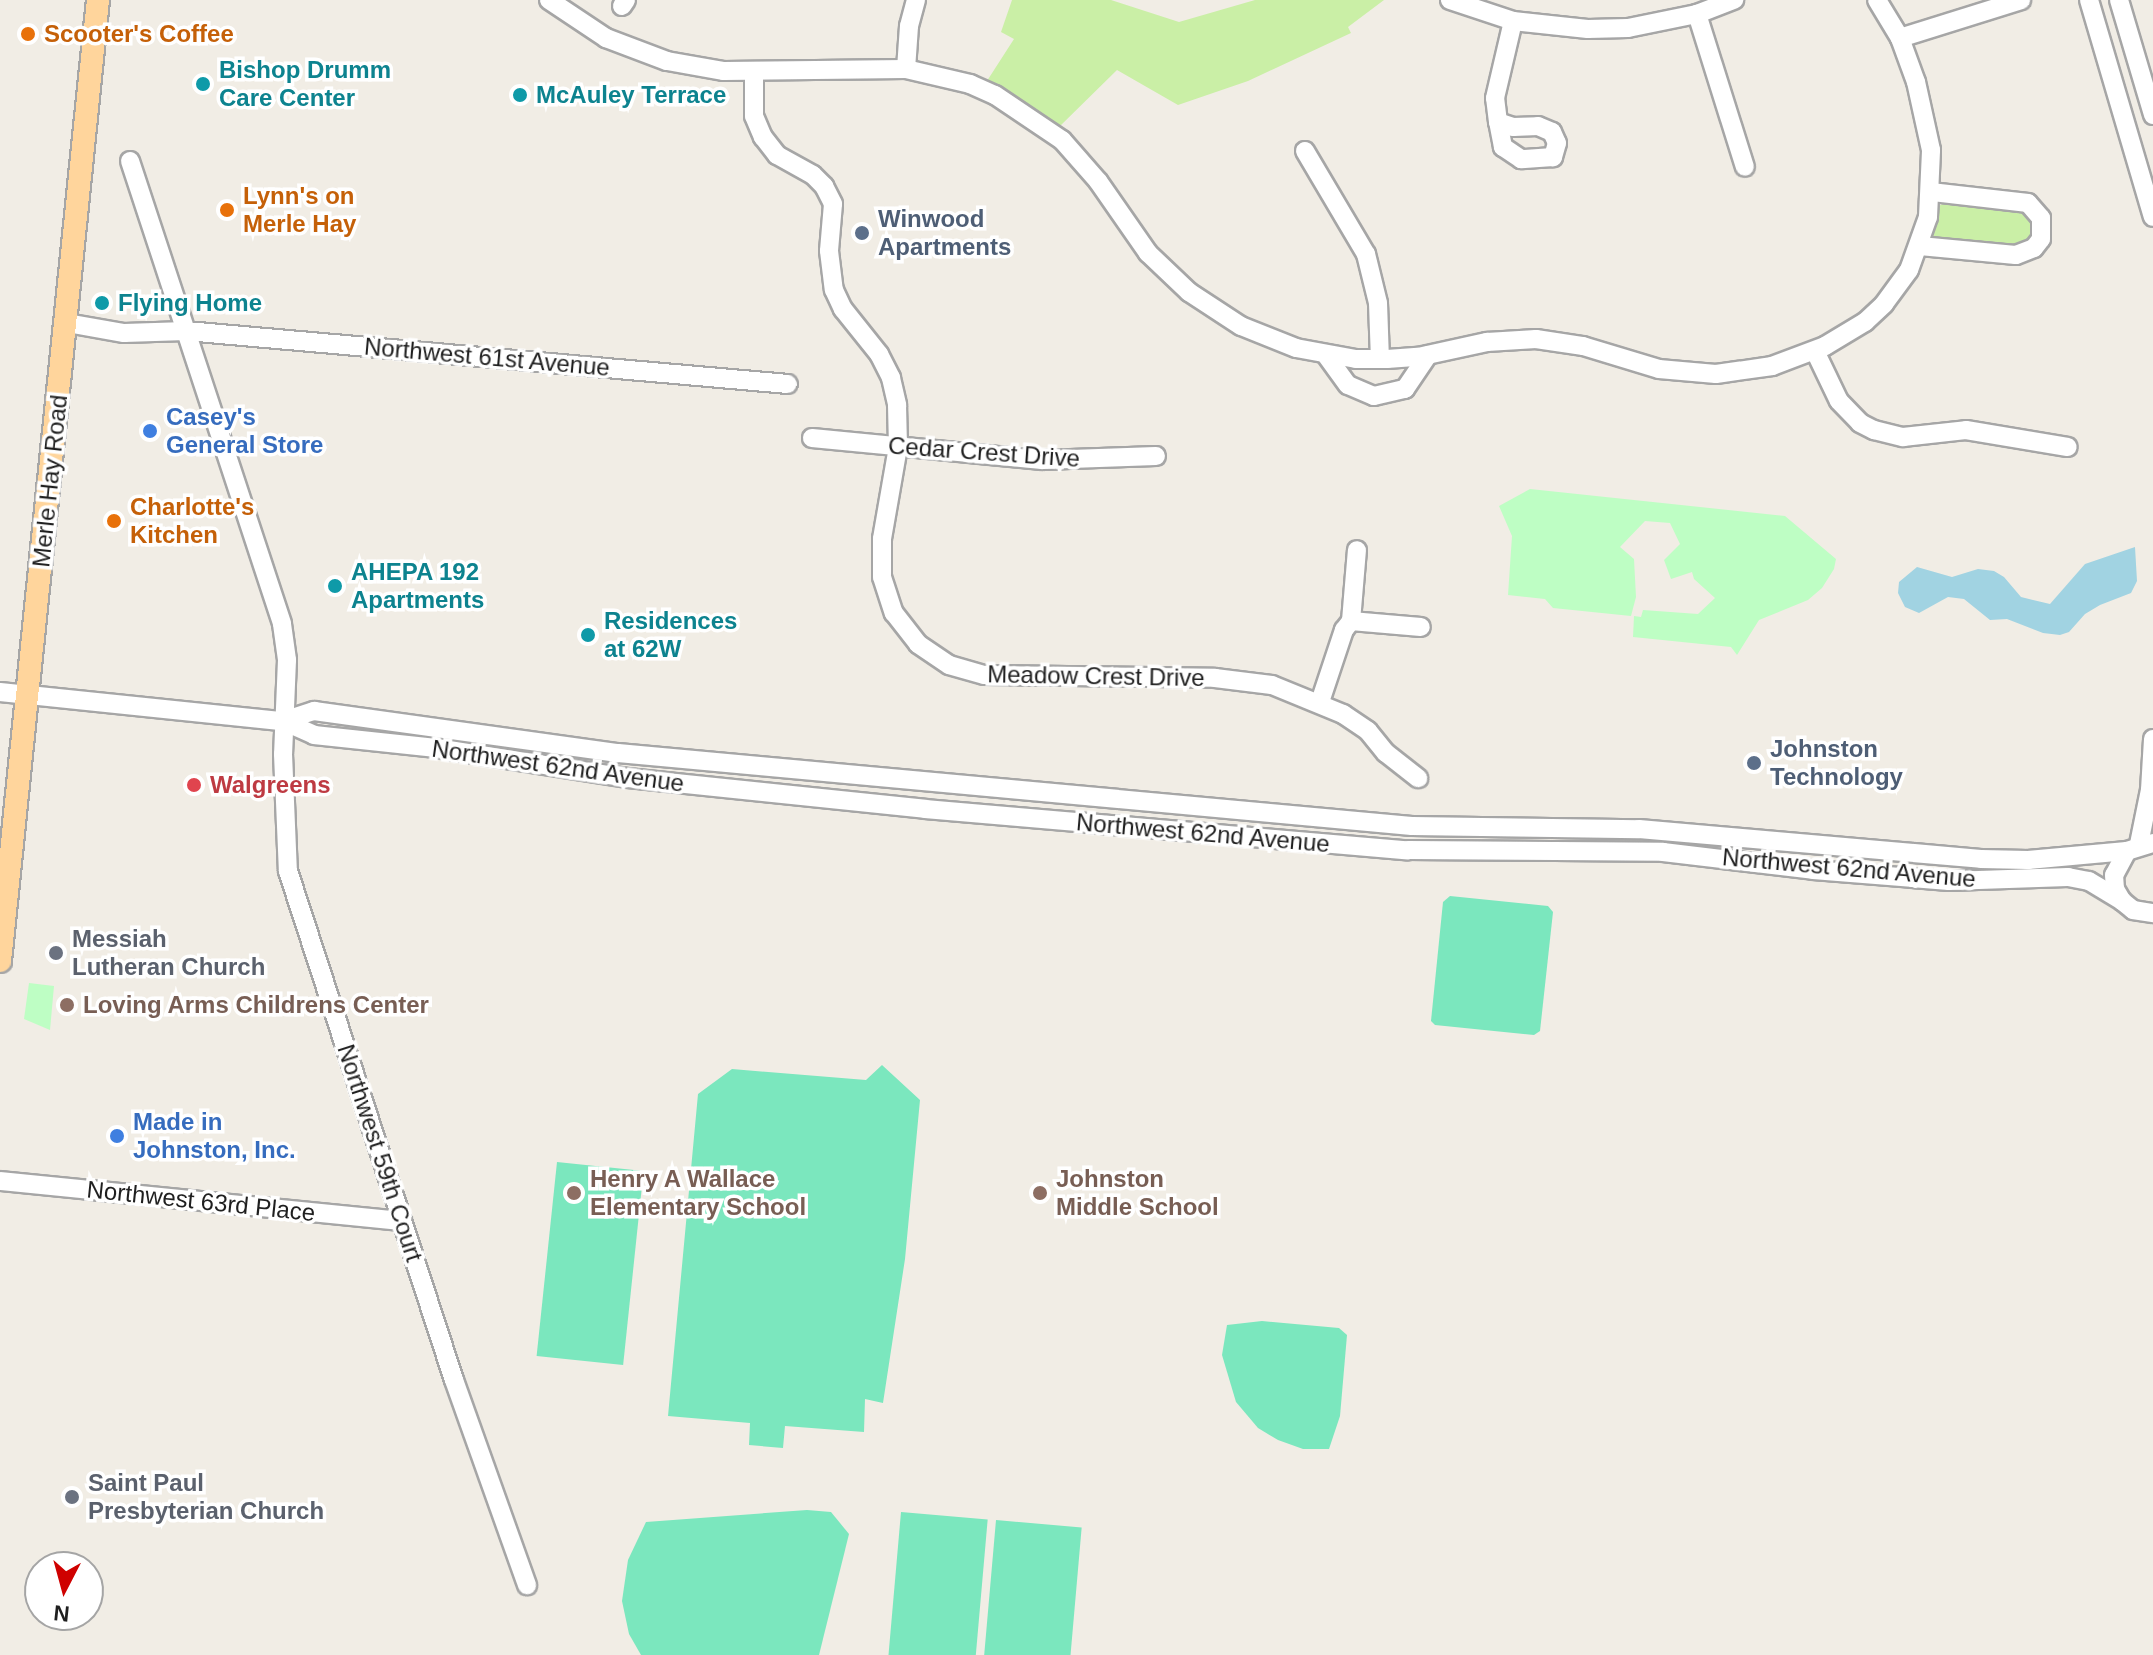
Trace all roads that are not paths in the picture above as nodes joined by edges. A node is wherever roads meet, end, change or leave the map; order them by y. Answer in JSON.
{"nodes":[{"id":1,"x":98,"y":0,"type":"edge"},
{"id":2,"x":549,"y":0,"type":"edge"},
{"id":3,"x":916,"y":0,"type":"edge"},
{"id":4,"x":1450,"y":0,"type":"edge"},
{"id":5,"x":1734,"y":0,"type":"edge"},
{"id":6,"x":1877,"y":0,"type":"edge"},
{"id":7,"x":2021,"y":0,"type":"edge"},
{"id":8,"x":2089,"y":0,"type":"edge"},
{"id":9,"x":2119,"y":0,"type":"edge"},
{"id":10,"x":1697,"y":14,"type":"junction"},
{"id":11,"x":1513,"y":21,"type":"junction"},
{"id":12,"x":1900,"y":38,"type":"junction"},
{"id":13,"x":906,"y":69,"type":"junction"},
{"id":14,"x":754,"y":71,"type":"junction"},
{"id":15,"x":2153,"y":115,"type":"edge"},
{"id":16,"x":1498,"y":122,"type":"dead end"},
{"id":17,"x":1305,"y":151,"type":"dead end"},
{"id":18,"x":130,"y":161,"type":"dead end"},
{"id":19,"x":1745,"y":167,"type":"dead end"},
{"id":20,"x":1931,"y":192,"type":"junction"},
{"id":21,"x":2153,"y":217,"type":"edge"},
{"id":22,"x":1920,"y":246,"type":"junction"},
{"id":23,"x":67,"y":323,"type":"junction"},
{"id":24,"x":186,"y":331,"type":"junction"},
{"id":25,"x":1815,"y":351,"type":"junction"},
{"id":26,"x":1326,"y":355,"type":"junction"},
{"id":27,"x":1428,"y":355,"type":"junction"},
{"id":28,"x":1380,"y":359,"type":"junction"},
{"id":29,"x":788,"y":384,"type":"dead end"},
{"id":30,"x":812,"y":438,"type":"dead end"},
{"id":31,"x":898,"y":447,"type":"junction"},
{"id":32,"x":2068,"y":447,"type":"dead end"},
{"id":33,"x":1156,"y":456,"type":"dead end"},
{"id":34,"x":1357,"y":550,"type":"dead end"},
{"id":35,"x":1351,"y":621,"type":"junction"},
{"id":36,"x":1421,"y":627,"type":"dead end"},
{"id":37,"x":0,"y":692,"type":"edge"},
{"id":38,"x":28,"y":693,"type":"junction"},
{"id":39,"x":1320,"y":702,"type":"junction"},
{"id":40,"x":283,"y":721,"type":"junction"},
{"id":41,"x":2153,"y":739,"type":"edge"},
{"id":42,"x":1378,"y":740,"type":"dead end"},
{"id":43,"x":2139,"y":846,"type":"edge"},
{"id":44,"x":2122,"y":901,"type":"junction"},
{"id":45,"x":2153,"y":913,"type":"edge"},
{"id":46,"x":0,"y":961,"type":"edge"},
{"id":47,"x":0,"y":1181,"type":"edge"},
{"id":48,"x":402,"y":1221,"type":"junction"},
{"id":49,"x":527,"y":1585,"type":"dead end"}],
"edges":[{"from":1,"to":23,"type":"main road","name":"Merle Hay Road"},
{"from":2,"to":14,"type":"street"},
{"from":3,"to":13,"type":"street"},
{"from":4,"to":11,"type":"street"},
{"from":5,"to":10,"type":"street"},
{"from":6,"to":12,"type":"street"},
{"from":7,"to":12,"type":"street"},
{"from":8,"to":21,"type":"street"},
{"from":9,"to":15,"type":"street"},
{"from":10,"to":11,"type":"street"},
{"from":10,"to":19,"type":"street"},
{"from":11,"to":16,"type":"street"},
{"from":12,"to":20,"type":"street"},
{"from":13,"to":14,"type":"street"},
{"from":13,"to":26,"type":"street"},
{"from":14,"to":31,"type":"street","name":"Meadow Crest Drive"},
{"from":17,"to":28,"type":"street"},
{"from":18,"to":24,"type":"street","name":"Northwest 59th Court"},
{"from":20,"to":22,"type":"street"},
{"from":20,"to":22,"type":"street"},
{"from":22,"to":25,"type":"street"},
{"from":23,"to":24,"type":"street","name":"Northwest 61st Avenue"},
{"from":23,"to":38,"type":"main road","name":"Merle Hay Road"},
{"from":24,"to":29,"type":"street","name":"Northwest 61st Avenue"},
{"from":24,"to":40,"type":"street","name":"Northwest 59th Court"},
{"from":25,"to":27,"type":"street"},
{"from":25,"to":32,"type":"street"},
{"from":26,"to":27,"type":"street"},
{"from":26,"to":28,"type":"street"},
{"from":27,"to":28,"type":"street"},
{"from":30,"to":31,"type":"street","name":"Cedar Crest Drive"},
{"from":31,"to":33,"type":"street","name":"Cedar Crest Drive"},
{"from":31,"to":39,"type":"street","name":"Meadow Crest Drive"},
{"from":34,"to":35,"type":"street"},
{"from":35,"to":36,"type":"street"},
{"from":35,"to":39,"type":"street"},
{"from":37,"to":38,"type":"street","name":"Northwest 62nd Avenue"},
{"from":38,"to":40,"type":"street","name":"Northwest 62nd Avenue"},
{"from":38,"to":46,"type":"main road","name":"Merle Hay Road"},
{"from":39,"to":42,"type":"street","name":"Meadow Crest Drive"},
{"from":40,"to":43,"type":"street","name":"Northwest 62nd Avenue"},
{"from":40,"to":44,"type":"street","name":"Northwest 62nd Avenue"},
{"from":40,"to":48,"type":"street","name":"Northwest 59th Court"},
{"from":41,"to":43,"type":"street"},
{"from":43,"to":44,"type":"street"},
{"from":44,"to":45,"type":"street","name":"Northwest 62nd Avenue"},
{"from":47,"to":48,"type":"street","name":"Northwest 63rd Place"},
{"from":48,"to":49,"type":"street","name":"Northwest 59th Court"}]}
